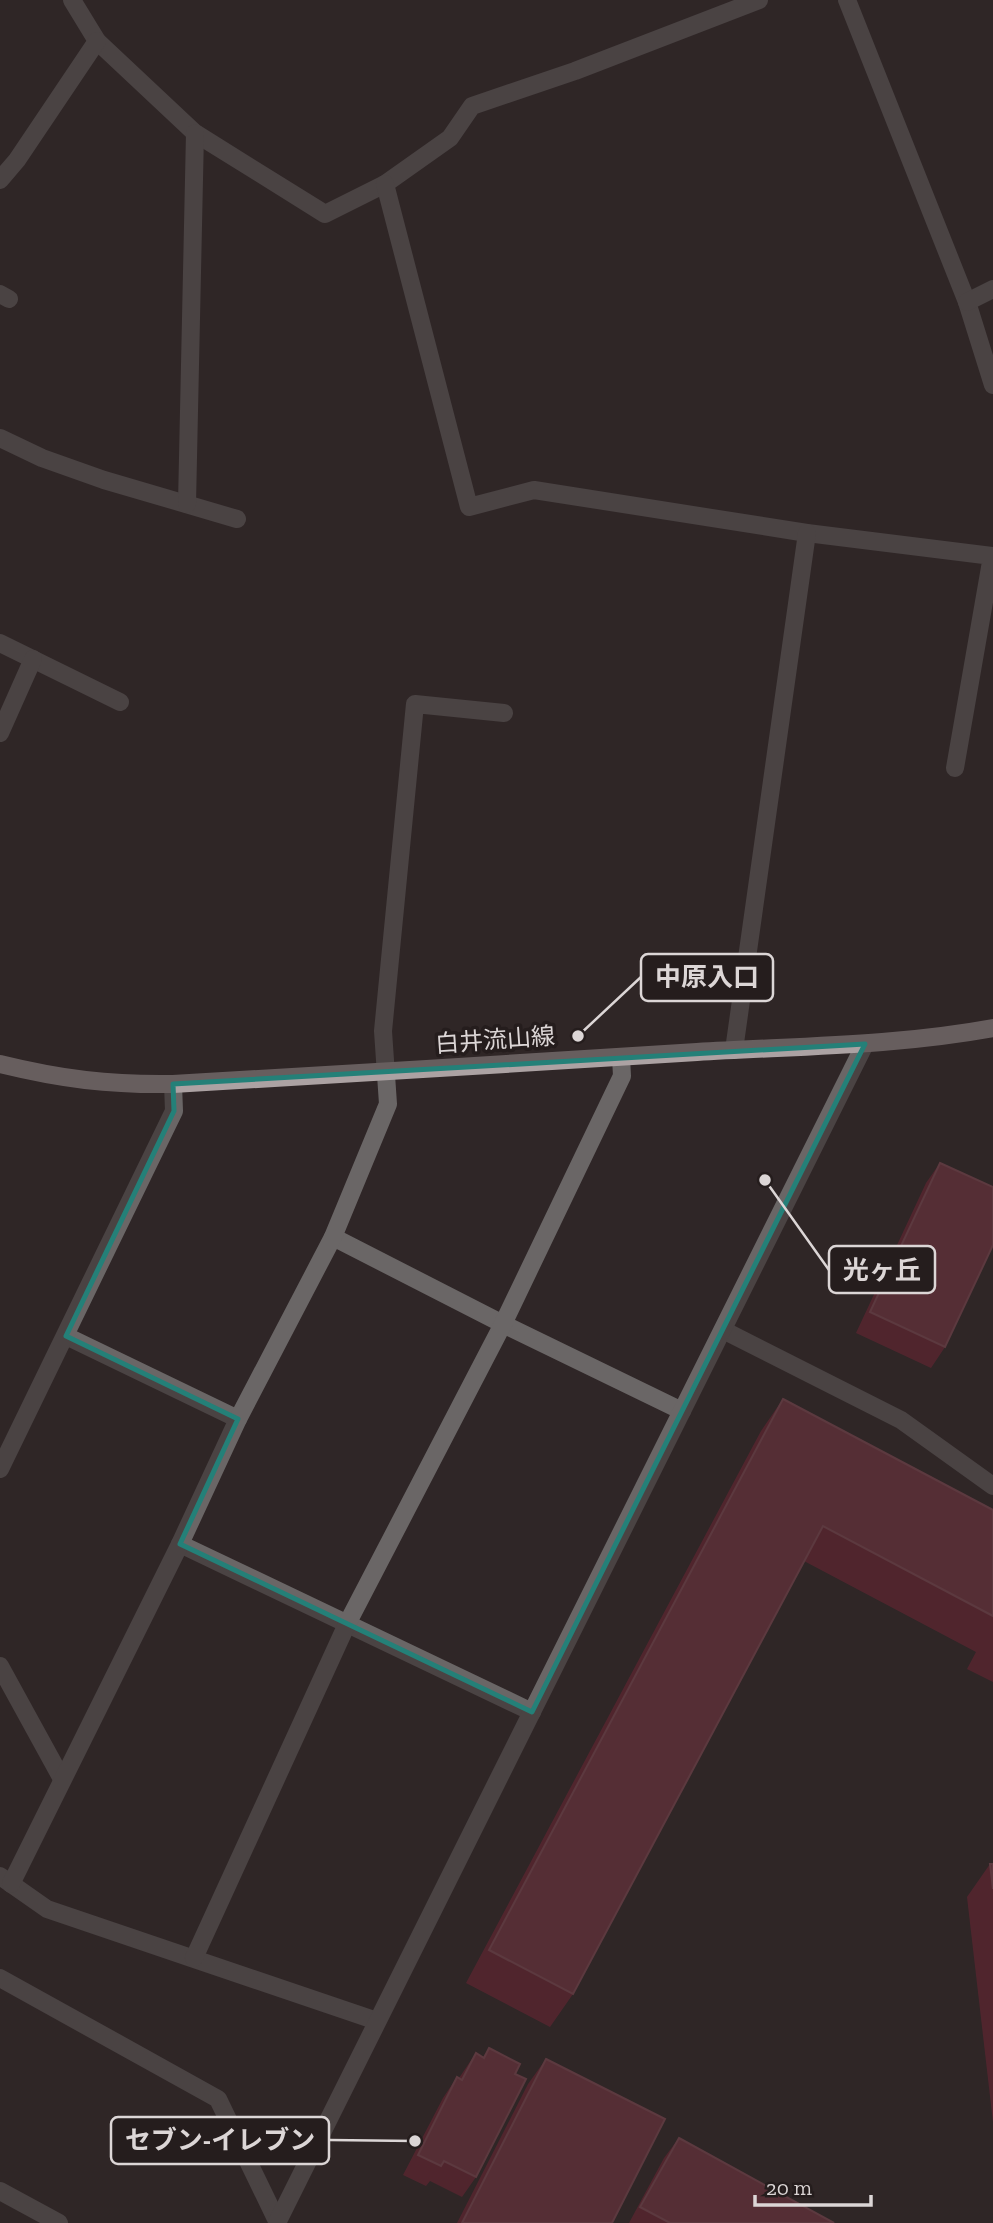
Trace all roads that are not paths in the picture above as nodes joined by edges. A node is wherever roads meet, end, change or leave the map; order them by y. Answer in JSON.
{"nodes":[{"id":1,"x":72,"y":0,"type":"edge"},
{"id":2,"x":760,"y":0,"type":"edge"},
{"id":3,"x":847,"y":0,"type":"edge"},
{"id":4,"x":97,"y":41,"type":"junction"},
{"id":5,"x":195,"y":133,"type":"junction"},
{"id":6,"x":0,"y":180,"type":"edge"},
{"id":7,"x":385,"y":184,"type":"junction"},
{"id":8,"x":993,"y":289,"type":"edge"},
{"id":9,"x":967,"y":302,"type":"junction"},
{"id":10,"x":993,"y":385,"type":"edge"},
{"id":11,"x":0,"y":438,"type":"edge"},
{"id":12,"x":187,"y":504,"type":"junction"},
{"id":13,"x":237,"y":519,"type":"dead end"},
{"id":14,"x":807,"y":533,"type":"junction"},
{"id":15,"x":993,"y":549,"type":"edge"},
{"id":16,"x":0,"y":643,"type":"edge"},
{"id":17,"x":33,"y":659,"type":"junction"},
{"id":18,"x":120,"y":702,"type":"dead end"},
{"id":19,"x":504,"y":713,"type":"dead end"},
{"id":20,"x":0,"y":733,"type":"edge"},
{"id":21,"x":955,"y":768,"type":"dead end"},
{"id":22,"x":993,"y":1028,"type":"edge"},
{"id":23,"x":865,"y":1044,"type":"junction"},
{"id":24,"x":734,"y":1050,"type":"junction"},
{"id":25,"x":621,"y":1057,"type":"junction"},
{"id":26,"x":0,"y":1064,"type":"edge"},
{"id":27,"x":386,"y":1072,"type":"junction"},
{"id":28,"x":173,"y":1084,"type":"junction"},
{"id":29,"x":333,"y":1237,"type":"junction"},
{"id":30,"x":503,"y":1324,"type":"junction"},
{"id":31,"x":723,"y":1330,"type":"junction"},
{"id":32,"x":66,"y":1336,"type":"junction"},
{"id":33,"x":682,"y":1411,"type":"junction"},
{"id":34,"x":239,"y":1419,"type":"junction"},
{"id":35,"x":0,"y":1469,"type":"edge"},
{"id":36,"x":993,"y":1486,"type":"edge"},
{"id":37,"x":180,"y":1544,"type":"junction"},
{"id":38,"x":347,"y":1624,"type":"junction"},
{"id":39,"x":0,"y":1666,"type":"edge"},
{"id":40,"x":532,"y":1712,"type":"junction"},
{"id":41,"x":62,"y":1779,"type":"junction"},
{"id":42,"x":5,"y":1880,"type":"edge"},
{"id":43,"x":194,"y":1958,"type":"junction"},
{"id":44,"x":0,"y":1978,"type":"edge"},
{"id":45,"x":377,"y":2021,"type":"junction"},
{"id":46,"x":0,"y":2191,"type":"edge"},
{"id":47,"x":277,"y":2222,"type":"edge"},
{"id":48,"x":59,"y":2223,"type":"edge"}],
"edges":[{"from":1,"to":4,"type":"street"},
{"from":2,"to":7,"type":"street"},
{"from":3,"to":9,"type":"street"},
{"from":4,"to":5,"type":"street"},
{"from":4,"to":6,"type":"street"},
{"from":5,"to":7,"type":"street"},
{"from":5,"to":12,"type":"street"},
{"from":7,"to":14,"type":"street"},
{"from":8,"to":9,"type":"street"},
{"from":9,"to":10,"type":"street"},
{"from":11,"to":12,"type":"street"},
{"from":12,"to":13,"type":"street"},
{"from":14,"to":15,"type":"street"},
{"from":14,"to":24,"type":"street"},
{"from":15,"to":21,"type":"street"},
{"from":16,"to":17,"type":"street"},
{"from":17,"to":18,"type":"street"},
{"from":17,"to":20,"type":"street"},
{"from":19,"to":27,"type":"street"},
{"from":22,"to":23,"type":"main road","name":"白井流山線"},
{"from":23,"to":24,"type":"main road","name":"白井流山線"},
{"from":23,"to":31,"type":"street"},
{"from":24,"to":25,"type":"main road","name":"白井流山線"},
{"from":25,"to":27,"type":"main road","name":"白井流山線"},
{"from":25,"to":30,"type":"street"},
{"from":26,"to":28,"type":"main road","name":"白井流山線"},
{"from":27,"to":28,"type":"main road","name":"白井流山線"},
{"from":27,"to":29,"type":"street"},
{"from":28,"to":32,"type":"street"},
{"from":29,"to":30,"type":"street"},
{"from":29,"to":34,"type":"street"},
{"from":30,"to":33,"type":"street"},
{"from":30,"to":38,"type":"street"},
{"from":31,"to":33,"type":"street"},
{"from":31,"to":36,"type":"street"},
{"from":32,"to":34,"type":"street"},
{"from":32,"to":35,"type":"street"},
{"from":33,"to":40,"type":"street"},
{"from":34,"to":37,"type":"street"},
{"from":37,"to":38,"type":"street"},
{"from":37,"to":41,"type":"street"},
{"from":38,"to":40,"type":"street"},
{"from":38,"to":43,"type":"street"},
{"from":39,"to":41,"type":"street"},
{"from":40,"to":45,"type":"street"},
{"from":41,"to":42,"type":"street"},
{"from":42,"to":43,"type":"street"},
{"from":43,"to":45,"type":"street"},
{"from":44,"to":47,"type":"street"},
{"from":45,"to":47,"type":"street"},
{"from":46,"to":48,"type":"street"}]}
